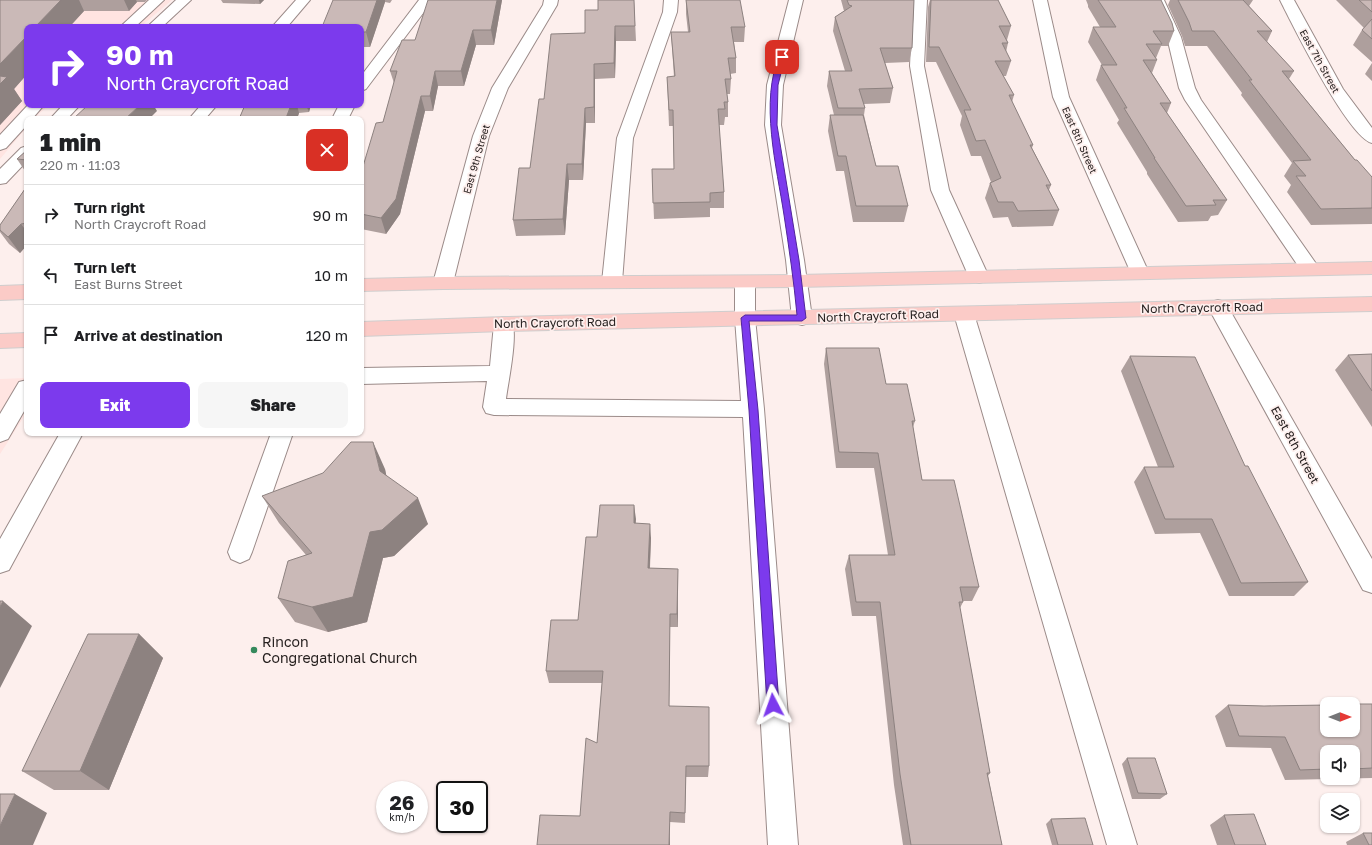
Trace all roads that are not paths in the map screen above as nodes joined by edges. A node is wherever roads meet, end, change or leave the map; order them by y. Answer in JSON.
{"nodes":[{"id":1,"x":157,"y":0,"type":"edge"},
{"id":2,"x":184,"y":0,"type":"edge"},
{"id":3,"x":303,"y":0,"type":"edge"},
{"id":4,"x":426,"y":0,"type":"edge"},
{"id":5,"x":552,"y":0,"type":"edge"},
{"id":6,"x":672,"y":0,"type":"edge"},
{"id":7,"x":796,"y":0,"type":"edge"},
{"id":8,"x":920,"y":0,"type":"edge"},
{"id":9,"x":1040,"y":0,"type":"edge"},
{"id":10,"x":1157,"y":0,"type":"edge"},
{"id":11,"x":1287,"y":0,"type":"edge"},
{"id":12,"x":131,"y":24,"type":"edge"},
{"id":13,"x":157,"y":24,"type":"edge"},
{"id":14,"x":282,"y":24,"type":"edge"},
{"id":15,"x":364,"y":82,"type":"edge"},
{"id":16,"x":33,"y":108,"type":"edge"},
{"id":17,"x":69,"y":108,"type":"edge"},
{"id":18,"x":206,"y":108,"type":"edge"},
{"id":19,"x":26,"y":116,"type":"edge"},
{"id":20,"x":61,"y":116,"type":"edge"},
{"id":21,"x":200,"y":116,"type":"edge"},
{"id":22,"x":24,"y":119,"type":"edge"},
{"id":23,"x":1372,"y":138,"type":"edge"},
{"id":24,"x":0,"y":146,"type":"edge"},
{"id":25,"x":24,"y":154,"type":"edge"},
{"id":26,"x":0,"y":179,"type":"edge"},
{"id":27,"x":1372,"y":268,"type":"edge"},
{"id":28,"x":1310,"y":269,"type":"junction"},
{"id":29,"x":1140,"y":273,"type":"junction"},
{"id":30,"x":979,"y":277,"type":"junction"},
{"id":31,"x":798,"y":281,"type":"junction"},
{"id":32,"x":612,"y":282,"type":"junction"},
{"id":33,"x":745,"y":282,"type":"junction"},
{"id":34,"x":444,"y":283,"type":"junction"},
{"id":35,"x":364,"y":285,"type":"edge"},
{"id":36,"x":24,"y":292,"type":"edge"},
{"id":37,"x":0,"y":293,"type":"edge"},
{"id":38,"x":1372,"y":304,"type":"edge"},
{"id":39,"x":1218,"y":307,"type":"junction"},
{"id":40,"x":964,"y":314,"type":"junction"},
{"id":41,"x":745,"y":318,"type":"junction"},
{"id":42,"x":802,"y":318,"type":"junction"},
{"id":43,"x":504,"y":324,"type":"junction"},
{"id":44,"x":364,"y":329,"type":"edge"},
{"id":45,"x":24,"y":340,"type":"edge"},
{"id":46,"x":0,"y":341,"type":"edge"},
{"id":47,"x":499,"y":374,"type":"junction"},
{"id":48,"x":364,"y":376,"type":"edge"},
{"id":49,"x":24,"y":393,"type":"edge"},
{"id":50,"x":753,"y":410,"type":"junction"},
{"id":51,"x":0,"y":433,"type":"edge"},
{"id":52,"x":70,"y":436,"type":"edge"},
{"id":53,"x":281,"y":436,"type":"edge"},
{"id":54,"x":240,"y":552,"type":"dead end"},
{"id":55,"x":0,"y":562,"type":"edge"},
{"id":56,"x":1372,"y":582,"type":"edge"},
{"id":57,"x":783,"y":845,"type":"edge"},
{"id":58,"x":1122,"y":845,"type":"edge"}],
"edges":[{"from":1,"to":12,"type":"street"},
{"from":2,"to":13,"type":"street"},
{"from":3,"to":14,"type":"street"},
{"from":4,"to":15,"type":"street"},
{"from":5,"to":34,"type":"street","name":"East 9th Street"},
{"from":6,"to":32,"type":"street"},
{"from":7,"to":31,"type":"street"},
{"from":8,"to":30,"type":"street"},
{"from":9,"to":29,"type":"street","name":"East 8th Street"},
{"from":10,"to":28,"type":"street"},
{"from":11,"to":23,"type":"street","name":"East 7th Street"},
{"from":16,"to":19,"type":"street"},
{"from":17,"to":20,"type":"street"},
{"from":18,"to":21,"type":"street"},
{"from":22,"to":24,"type":"street"},
{"from":25,"to":26,"type":"street"},
{"from":27,"to":28,"type":"main road"},
{"from":28,"to":29,"type":"main road"},
{"from":29,"to":30,"type":"main road"},
{"from":30,"to":31,"type":"main road"},
{"from":31,"to":33,"type":"main road"},
{"from":31,"to":42,"type":"street"},
{"from":32,"to":33,"type":"main road"},
{"from":32,"to":34,"type":"main road"},
{"from":33,"to":41,"type":"street"},
{"from":34,"to":35,"type":"main road"},
{"from":36,"to":37,"type":"main road"},
{"from":38,"to":39,"type":"main road","name":"North Craycroft Road"},
{"from":39,"to":40,"type":"main road","name":"North Craycroft Road"},
{"from":39,"to":56,"type":"street","name":"East 8th Street"},
{"from":40,"to":42,"type":"main road","name":"North Craycroft Road"},
{"from":40,"to":58,"type":"street"},
{"from":41,"to":42,"type":"main road","name":"North Craycroft Road"},
{"from":41,"to":43,"type":"main road","name":"North Craycroft Road"},
{"from":41,"to":50,"type":"street"},
{"from":43,"to":44,"type":"main road","name":"North Craycroft Road"},
{"from":43,"to":47,"type":"street"},
{"from":45,"to":46,"type":"main road"},
{"from":47,"to":48,"type":"street"},
{"from":47,"to":50,"type":"street"},
{"from":49,"to":51,"type":"street"},
{"from":50,"to":57,"type":"street"},
{"from":52,"to":55,"type":"street"},
{"from":53,"to":54,"type":"street"}]}
